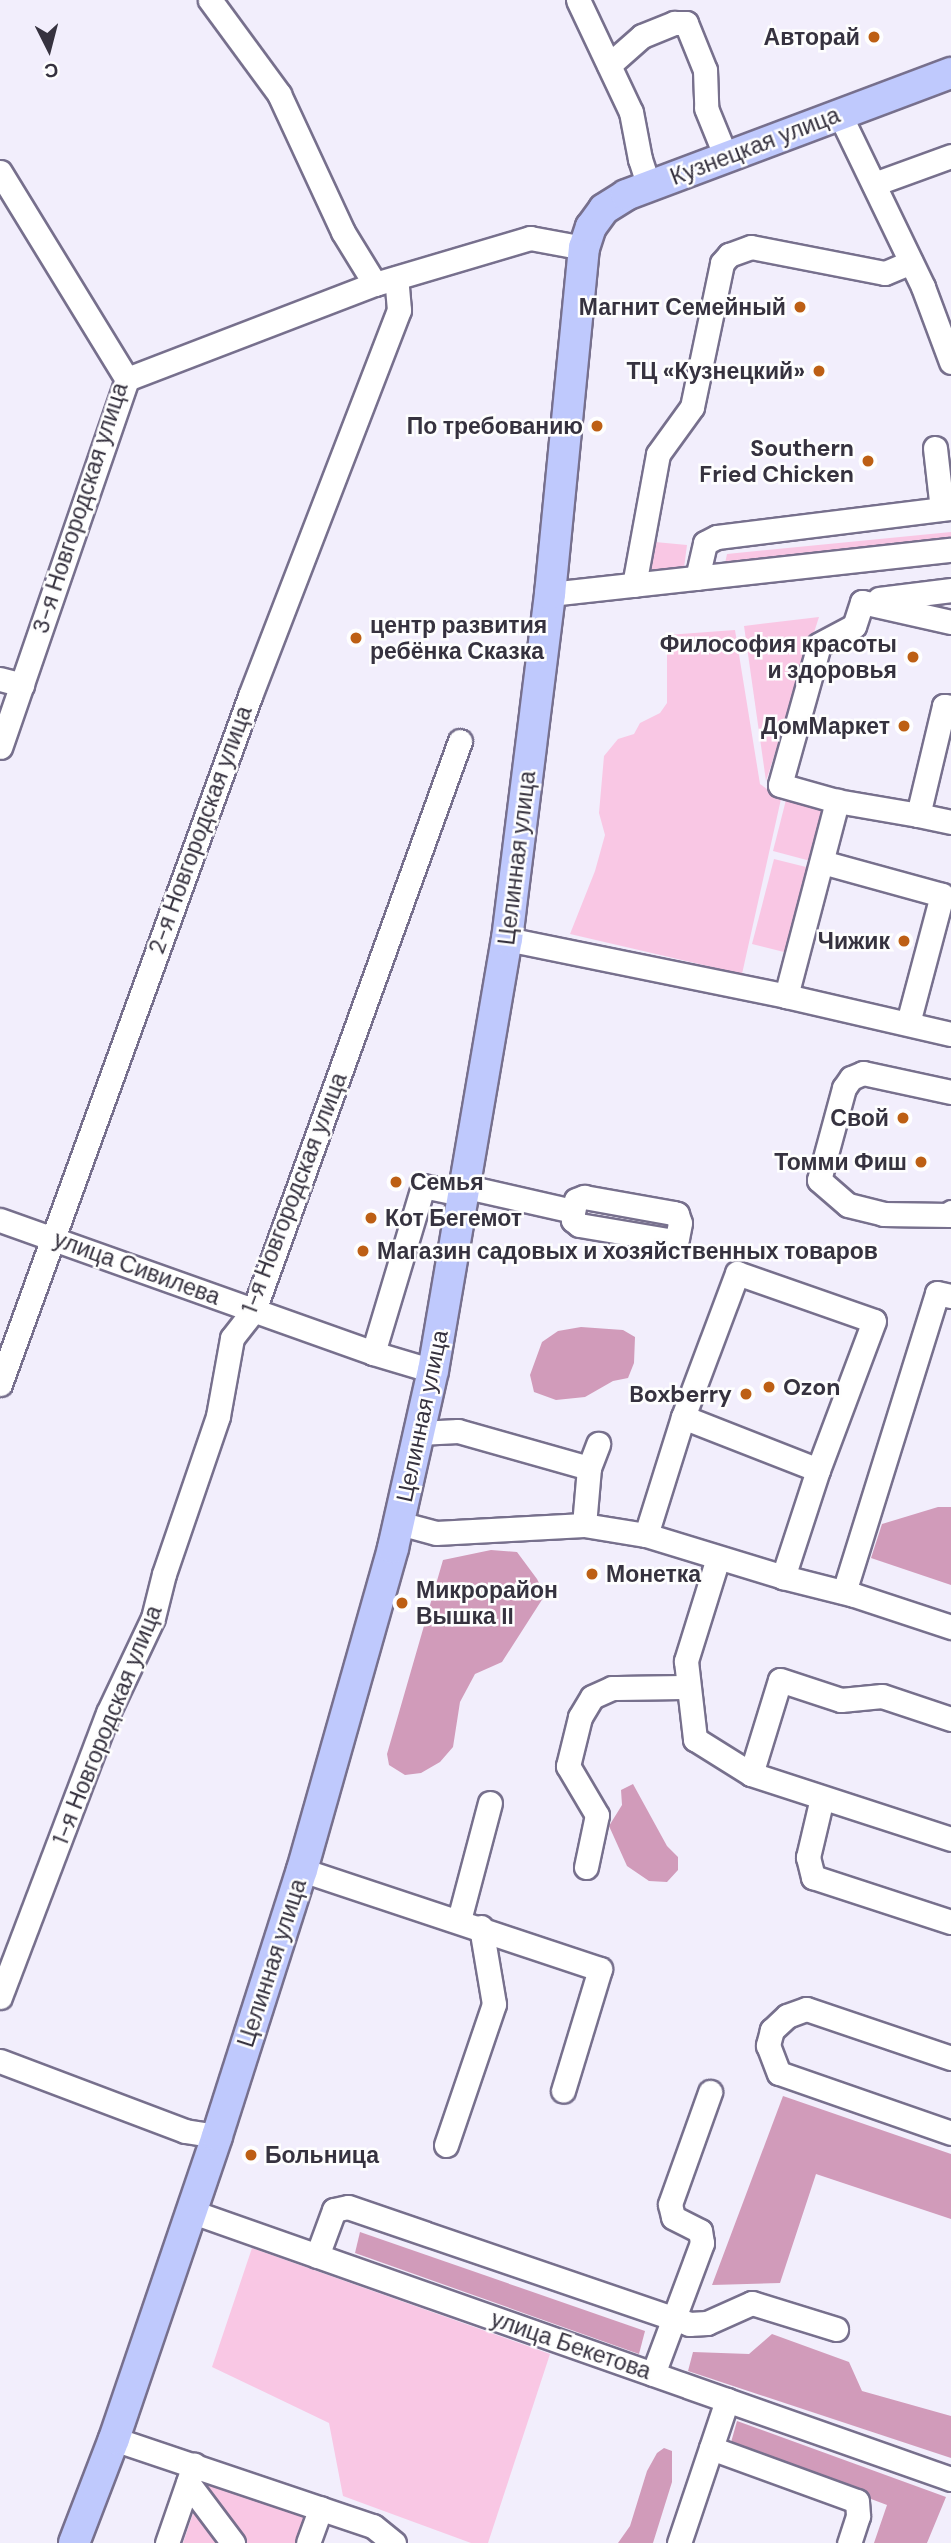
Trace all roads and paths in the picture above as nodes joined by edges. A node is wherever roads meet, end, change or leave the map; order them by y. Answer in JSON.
{"nodes":[{"id":1,"x":210,"y":0,"type":"edge"},
{"id":2,"x":578,"y":0,"type":"edge"},
{"id":3,"x":608,"y":65,"type":"junction"},
{"id":4,"x":951,"y":74,"type":"edge"},
{"id":5,"x":840,"y":115,"type":"junction"},
{"id":6,"x":951,"y":156,"type":"edge"},
{"id":7,"x":726,"y":157,"type":"junction"},
{"id":8,"x":0,"y":172,"type":"edge"},
{"id":9,"x":874,"y":184,"type":"junction"},
{"id":10,"x":649,"y":186,"type":"junction"},
{"id":11,"x":584,"y":248,"type":"junction"},
{"id":12,"x":911,"y":262,"type":"junction"},
{"id":13,"x":385,"y":281,"type":"junction"},
{"id":14,"x":951,"y":362,"type":"edge"},
{"id":15,"x":127,"y":379,"type":"junction"},
{"id":16,"x":935,"y":448,"type":"dead end"},
{"id":17,"x":947,"y":508,"type":"edge"},
{"id":18,"x":951,"y":550,"type":"edge"},
{"id":19,"x":697,"y":578,"type":"junction"},
{"id":20,"x":634,"y":584,"type":"junction"},
{"id":21,"x":951,"y":590,"type":"edge"},
{"id":22,"x":550,"y":594,"type":"junction"},
{"id":23,"x":862,"y":602,"type":"junction"},
{"id":24,"x":951,"y":622,"type":"edge"},
{"id":25,"x":11,"y":682,"type":"edge"},
{"id":26,"x":951,"y":707,"type":"edge"},
{"id":27,"x":460,"y":741,"type":"dead end"},
{"id":28,"x":0,"y":747,"type":"edge"},
{"id":29,"x":837,"y":800,"type":"junction"},
{"id":30,"x":918,"y":814,"type":"junction"},
{"id":31,"x":951,"y":822,"type":"edge"},
{"id":32,"x":822,"y":862,"type":"junction"},
{"id":33,"x":507,"y":939,"type":"junction"},
{"id":34,"x":786,"y":996,"type":"junction"},
{"id":35,"x":908,"y":1023,"type":"junction"},
{"id":36,"x":951,"y":1034,"type":"edge"},
{"id":37,"x":951,"y":1092,"type":"edge"},
{"id":38,"x":466,"y":1191,"type":"junction"},
{"id":39,"x":573,"y":1212,"type":"dead end"},
{"id":40,"x":951,"y":1212,"type":"edge"},
{"id":41,"x":0,"y":1220,"type":"edge"},
{"id":42,"x":52,"y":1237,"type":"junction"},
{"id":43,"x":951,"y":1296,"type":"edge"},
{"id":44,"x":254,"y":1310,"type":"junction"},
{"id":45,"x":373,"y":1353,"type":"junction"},
{"id":46,"x":433,"y":1371,"type":"junction"},
{"id":47,"x":0,"y":1384,"type":"edge"},
{"id":48,"x":683,"y":1417,"type":"junction"},
{"id":49,"x":419,"y":1433,"type":"junction"},
{"id":50,"x":598,"y":1444,"type":"dead end"},
{"id":51,"x":589,"y":1468,"type":"junction"},
{"id":52,"x":818,"y":1470,"type":"junction"},
{"id":53,"x":399,"y":1523,"type":"junction"},
{"id":54,"x":584,"y":1525,"type":"junction"},
{"id":55,"x":646,"y":1535,"type":"junction"},
{"id":56,"x":718,"y":1558,"type":"junction"},
{"id":57,"x":783,"y":1577,"type":"junction"},
{"id":58,"x":844,"y":1591,"type":"junction"},
{"id":59,"x":951,"y":1626,"type":"edge"},
{"id":60,"x":688,"y":1687,"type":"junction"},
{"id":61,"x":951,"y":1719,"type":"edge"},
{"id":62,"x":751,"y":1774,"type":"junction"},
{"id":63,"x":822,"y":1798,"type":"junction"},
{"id":64,"x":490,"y":1803,"type":"dead end"},
{"id":65,"x":951,"y":1839,"type":"edge"},
{"id":66,"x":586,"y":1867,"type":"dead end"},
{"id":67,"x":302,"y":1870,"type":"junction"},
{"id":68,"x":459,"y":1920,"type":"junction"},
{"id":69,"x":951,"y":1922,"type":"edge"},
{"id":70,"x":481,"y":1927,"type":"junction"},
{"id":71,"x":0,"y":1997,"type":"edge"},
{"id":72,"x":951,"y":2058,"type":"edge"},
{"id":73,"x":0,"y":2061,"type":"edge"},
{"id":74,"x":563,"y":2091,"type":"dead end"},
{"id":75,"x":710,"y":2092,"type":"dead end"},
{"id":76,"x":951,"y":2133,"type":"edge"},
{"id":77,"x":217,"y":2136,"type":"junction"},
{"id":78,"x":446,"y":2145,"type":"dead end"},
{"id":79,"x":190,"y":2211,"type":"junction"},
{"id":80,"x":317,"y":2256,"type":"junction"},
{"id":81,"x":672,"y":2318,"type":"junction"},
{"id":82,"x":836,"y":2329,"type":"dead end"},
{"id":83,"x":653,"y":2374,"type":"junction"},
{"id":84,"x":727,"y":2400,"type":"junction"},
{"id":85,"x":114,"y":2439,"type":"junction"},
{"id":86,"x":711,"y":2448,"type":"junction"},
{"id":87,"x":191,"y":2474,"type":"junction"},
{"id":88,"x":951,"y":2479,"type":"edge"},
{"id":89,"x":321,"y":2508,"type":"junction"},
{"id":90,"x":74,"y":2543,"type":"edge"},
{"id":91,"x":167,"y":2543,"type":"edge"},
{"id":92,"x":233,"y":2543,"type":"edge"},
{"id":93,"x":308,"y":2543,"type":"edge"},
{"id":94,"x":394,"y":2543,"type":"edge"},
{"id":95,"x":679,"y":2543,"type":"edge"},
{"id":96,"x":849,"y":2543,"type":"edge"}],
"edges":[{"from":1,"to":13,"type":"street","name":"2-я Новгородская улица"},
{"from":2,"to":3,"type":"street"},
{"from":3,"to":7,"type":"street"},
{"from":3,"to":10,"type":"street"},
{"from":4,"to":5,"type":"main road","name":"Кузнецкая улица"},
{"from":5,"to":7,"type":"main road","name":"Кузнецкая улица"},
{"from":5,"to":9,"type":"street"},
{"from":6,"to":9,"type":"street"},
{"from":7,"to":10,"type":"main road","name":"Кузнецкая улица"},
{"from":8,"to":15,"type":"street","name":"3-я Новгородская улица"},
{"from":9,"to":12,"type":"street"},
{"from":10,"to":11,"type":"main road","name":"Кузнецкая улица"},
{"from":11,"to":13,"type":"street"},
{"from":11,"to":22,"type":"main road","name":"Целинная улица"},
{"from":12,"to":14,"type":"street"},
{"from":12,"to":20,"type":"street"},
{"from":13,"to":15,"type":"street"},
{"from":13,"to":42,"type":"street","name":"2-я Новгородская улица"},
{"from":15,"to":25,"type":"street","name":"3-я Новгородская улица"},
{"from":16,"to":17,"type":"street"},
{"from":17,"to":19,"type":"street"},
{"from":18,"to":19,"type":"street"},
{"from":19,"to":20,"type":"street"},
{"from":20,"to":22,"type":"street"},
{"from":21,"to":23,"type":"street"},
{"from":22,"to":33,"type":"main road","name":"Целинная улица"},
{"from":23,"to":24,"type":"street"},
{"from":23,"to":29,"type":"street"},
{"from":25,"to":28,"type":"street","name":"3-я Новгородская улица"},
{"from":26,"to":30,"type":"street"},
{"from":27,"to":44,"type":"street","name":"1-я Новгородская улица"},
{"from":29,"to":30,"type":"street"},
{"from":29,"to":32,"type":"street"},
{"from":30,"to":31,"type":"street"},
{"from":32,"to":34,"type":"street"},
{"from":32,"to":35,"type":"street"},
{"from":33,"to":34,"type":"street"},
{"from":33,"to":38,"type":"main road","name":"Целинная улица"},
{"from":34,"to":35,"type":"street"},
{"from":35,"to":36,"type":"street"},
{"from":37,"to":40,"type":"street"},
{"from":38,"to":39,"type":"street"},
{"from":38,"to":45,"type":"street"},
{"from":38,"to":46,"type":"main road","name":"Целинная улица"},
{"from":41,"to":42,"type":"street","name":"улица Сивилева"},
{"from":42,"to":44,"type":"street","name":"улица Сивилева"},
{"from":42,"to":47,"type":"street","name":"2-я Новгородская улица"},
{"from":43,"to":58,"type":"street"},
{"from":44,"to":45,"type":"street","name":"улица Сивилева"},
{"from":44,"to":71,"type":"street","name":"1-я Новгородская улица"},
{"from":45,"to":46,"type":"street","name":"улица Сивилева"},
{"from":46,"to":49,"type":"main road","name":"Целинная улица"},
{"from":48,"to":52,"type":"street"},
{"from":48,"to":52,"type":"street"},
{"from":48,"to":55,"type":"street"},
{"from":49,"to":51,"type":"street"},
{"from":49,"to":53,"type":"main road","name":"Целинная улица"},
{"from":50,"to":51,"type":"street"},
{"from":51,"to":54,"type":"street"},
{"from":52,"to":57,"type":"street"},
{"from":53,"to":54,"type":"street"},
{"from":53,"to":67,"type":"main road","name":"Целинная улица"},
{"from":54,"to":55,"type":"street"},
{"from":55,"to":56,"type":"street"},
{"from":56,"to":57,"type":"street"},
{"from":56,"to":60,"type":"street"},
{"from":57,"to":58,"type":"street"},
{"from":58,"to":59,"type":"street"},
{"from":60,"to":62,"type":"street"},
{"from":60,"to":66,"type":"street"},
{"from":61,"to":62,"type":"street"},
{"from":62,"to":63,"type":"street"},
{"from":63,"to":65,"type":"street"},
{"from":63,"to":69,"type":"street"},
{"from":64,"to":68,"type":"street"},
{"from":67,"to":68,"type":"street"},
{"from":67,"to":77,"type":"main road","name":"Целинная улица"},
{"from":68,"to":70,"type":"street"},
{"from":70,"to":74,"type":"street"},
{"from":70,"to":78,"type":"street"},
{"from":72,"to":76,"type":"street"},
{"from":73,"to":77,"type":"street"},
{"from":75,"to":81,"type":"street"},
{"from":77,"to":79,"type":"main road","name":"Целинная улица"},
{"from":79,"to":80,"type":"street","name":"улица Бекетова"},
{"from":79,"to":85,"type":"main road","name":"Целинная улица"},
{"from":80,"to":81,"type":"street"},
{"from":80,"to":83,"type":"street","name":"улица Бекетова"},
{"from":81,"to":82,"type":"street"},
{"from":81,"to":83,"type":"street"},
{"from":83,"to":84,"type":"street","name":"улица Бекетова"},
{"from":84,"to":86,"type":"street"},
{"from":84,"to":88,"type":"street","name":"улица Бекетова"},
{"from":85,"to":87,"type":"street"},
{"from":85,"to":90,"type":"main road","name":"Целинная улица"},
{"from":86,"to":95,"type":"street"},
{"from":86,"to":96,"type":"street"},
{"from":87,"to":89,"type":"street"},
{"from":87,"to":91,"type":"street"},
{"from":87,"to":92,"type":"street"},
{"from":89,"to":93,"type":"street"},
{"from":89,"to":94,"type":"street"}]}
